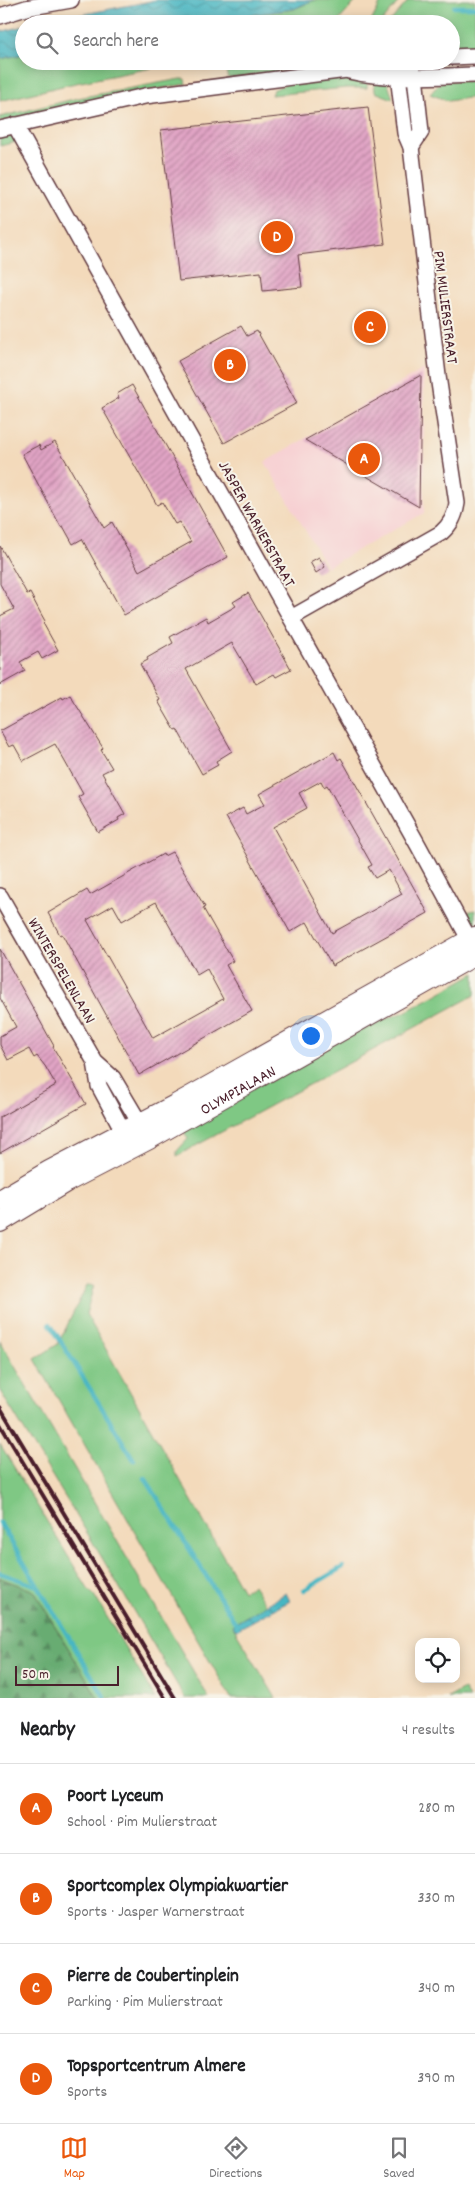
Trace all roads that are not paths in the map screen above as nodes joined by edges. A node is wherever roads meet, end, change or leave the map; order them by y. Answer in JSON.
{"nodes":[{"id":1,"x":71,"y":0,"type":"edge"},
{"id":2,"x":26,"y":4,"type":"edge"},
{"id":3,"x":0,"y":16,"type":"edge"},
{"id":4,"x":475,"y":56,"type":"edge"},
{"id":5,"x":460,"y":57,"type":"edge"},
{"id":6,"x":347,"y":70,"type":"joint"},
{"id":7,"x":401,"y":70,"type":"edge"},
{"id":8,"x":411,"y":70,"type":"edge"},
{"id":9,"x":398,"y":75,"type":"junction"},
{"id":10,"x":475,"y":75,"type":"edge"},
{"id":11,"x":415,"y":76,"type":"junction"},
{"id":12,"x":15,"y":125,"type":"junction"},
{"id":13,"x":0,"y":129,"type":"edge"},
{"id":14,"x":411,"y":147,"type":"junction"},
{"id":15,"x":291,"y":618,"type":"junction"},
{"id":16,"x":0,"y":896,"type":"edge"},
{"id":17,"x":473,"y":947,"type":"edge"},
{"id":18,"x":136,"y":1135,"type":"junction"},
{"id":19,"x":0,"y":1200,"type":"edge"},
{"id":20,"x":0,"y":1222,"type":"edge"}],
"edges":[{"from":1,"to":2,"type":"street"},
{"from":2,"to":3,"type":"street"},
{"from":4,"to":5,"type":"street"},
{"from":6,"to":9,"type":"street"},
{"from":6,"to":12,"type":"street"},
{"from":7,"to":9,"type":"street","name":"PIM MULIERSTRAAT"},
{"from":8,"to":11,"type":"street","name":"PIM MULIERSTRAAT"},
{"from":9,"to":11,"type":"street"},
{"from":9,"to":14,"type":"street","name":"PIM MULIERSTRAAT"},
{"from":10,"to":11,"type":"street"},
{"from":11,"to":14,"type":"street","name":"PIM MULIERSTRAAT"},
{"from":12,"to":13,"type":"street"},
{"from":12,"to":15,"type":"street","name":"JASPER WARNERSTRAAT"},
{"from":14,"to":15,"type":"street","name":"PIM MULIERSTRAAT"},
{"from":15,"to":17,"type":"street","name":"JASPER WARNERSTRAAT"},
{"from":16,"to":18,"type":"street","name":"WINTERSPELENLAAN"},
{"from":17,"to":18,"type":"street","name":"OLYMPIALAAN"},
{"from":18,"to":19,"type":"street","name":"OLYMPIALAAN"},
{"from":18,"to":20,"type":"street","name":"OLYMPIALAAN"}]}
